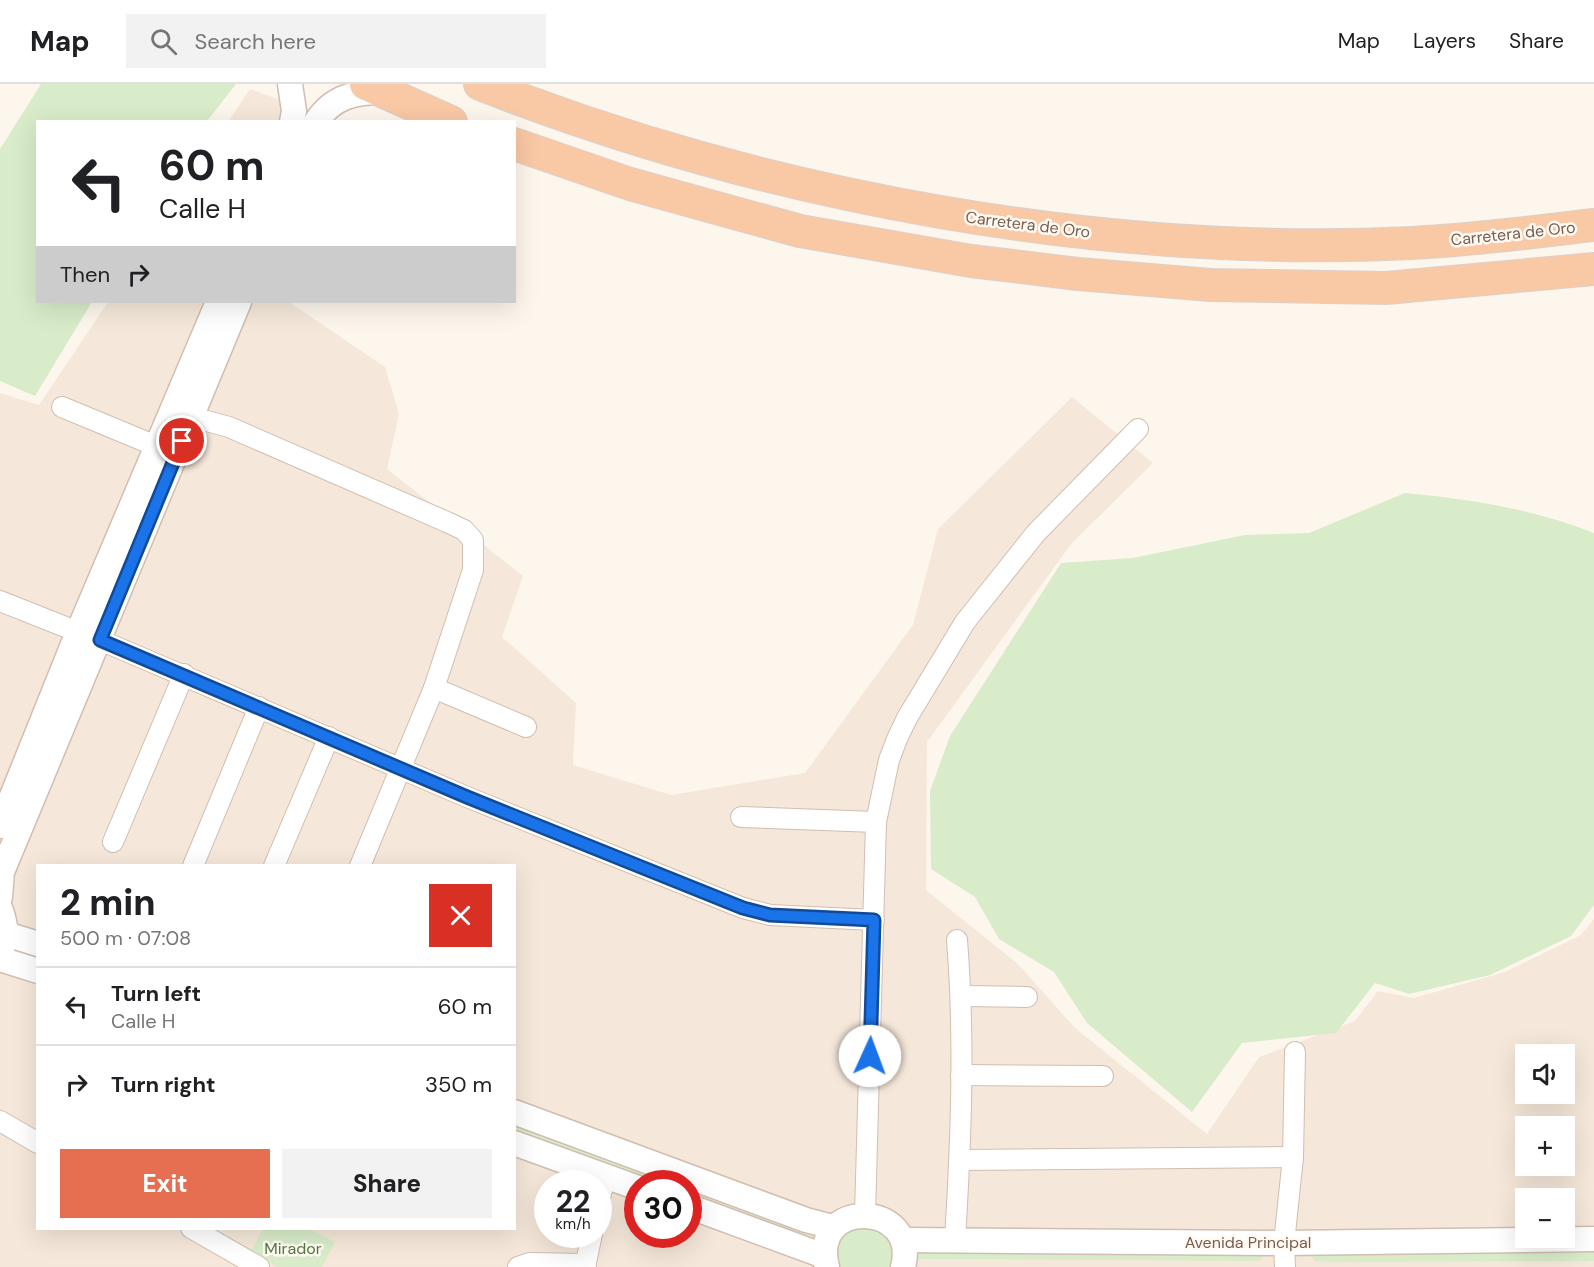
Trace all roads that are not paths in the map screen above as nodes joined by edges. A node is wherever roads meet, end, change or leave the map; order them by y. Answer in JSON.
{"nodes":[{"id":1,"x":290,"y":84,"type":"edge"},
{"id":2,"x":480,"y":84,"type":"edge"},
{"id":3,"x":375,"y":88,"type":"edge"},
{"id":4,"x":292,"y":120,"type":"edge"},
{"id":5,"x":318,"y":120,"type":"edge"},
{"id":6,"x":447,"y":120,"type":"edge"},
{"id":7,"x":516,"y":145,"type":"edge"},
{"id":8,"x":1594,"y":225,"type":"edge"},
{"id":9,"x":1412,"y":243,"type":"junction"},
{"id":10,"x":1327,"y":244,"type":"junction"},
{"id":11,"x":1594,"y":269,"type":"edge"},
{"id":12,"x":1419,"y":285,"type":"junction"},
{"id":13,"x":1330,"y":287,"type":"junction"},
{"id":14,"x":218,"y":303,"type":"edge"},
{"id":15,"x":238,"y":303,"type":"edge"},
{"id":16,"x":62,"y":407,"type":"dead end"},
{"id":17,"x":181,"y":415,"type":"junction"},
{"id":18,"x":1138,"y":429,"type":"dead end"},
{"id":19,"x":156,"y":446,"type":"junction"},
{"id":20,"x":1,"y":604,"type":"edge"},
{"id":21,"x":89,"y":636,"type":"junction"},
{"id":22,"x":184,"y":674,"type":"junction"},
{"id":23,"x":434,"y":688,"type":"junction"},
{"id":24,"x":259,"y":707,"type":"junction"},
{"id":25,"x":526,"y":727,"type":"dead end"},
{"id":26,"x":329,"y":737,"type":"junction"},
{"id":27,"x":399,"y":768,"type":"junction"},
{"id":28,"x":741,"y":817,"type":"dead end"},
{"id":29,"x":876,"y":822,"type":"junction"},
{"id":30,"x":0,"y":826,"type":"edge"},
{"id":31,"x":113,"y":842,"type":"dead end"},
{"id":32,"x":194,"y":864,"type":"edge"},
{"id":33,"x":275,"y":864,"type":"edge"},
{"id":34,"x":361,"y":864,"type":"edge"},
{"id":35,"x":0,"y":897,"type":"edge"},
{"id":36,"x":0,"y":908,"type":"edge"},
{"id":37,"x":874,"y":920,"type":"junction"},
{"id":38,"x":957,"y":940,"type":"dead end"},
{"id":39,"x":3,"y":944,"type":"edge"},
{"id":40,"x":36,"y":944,"type":"edge"},
{"id":41,"x":0,"y":959,"type":"edge"},
{"id":42,"x":36,"y":970,"type":"edge"},
{"id":43,"x":962,"y":996,"type":"junction"},
{"id":44,"x":1028,"y":997,"type":"dead end"},
{"id":45,"x":1295,"y":1052,"type":"dead end"},
{"id":46,"x":961,"y":1075,"type":"junction"},
{"id":47,"x":1103,"y":1076,"type":"dead end"},
{"id":48,"x":516,"y":1113,"type":"edge"},
{"id":49,"x":0,"y":1121,"type":"edge"},
{"id":50,"x":36,"y":1142,"type":"edge"},
{"id":51,"x":516,"y":1144,"type":"edge"},
{"id":52,"x":1293,"y":1157,"type":"junction"},
{"id":53,"x":960,"y":1160,"type":"junction"},
{"id":54,"x":588,"y":1170,"type":"edge"},
{"id":55,"x":702,"y":1212,"type":"edge"},
{"id":56,"x":865,"y":1215,"type":"junction"},
{"id":57,"x":832,"y":1227,"type":"junction"},
{"id":58,"x":194,"y":1230,"type":"edge"},
{"id":59,"x":1594,"y":1239,"type":"edge"},
{"id":60,"x":903,"y":1240,"type":"junction"},
{"id":61,"x":955,"y":1240,"type":"junction"},
{"id":62,"x":1284,"y":1243,"type":"junction"},
{"id":63,"x":589,"y":1248,"type":"edge"},
{"id":64,"x":825,"y":1262,"type":"edge"},
{"id":65,"x":586,"y":1266,"type":"edge"},
{"id":66,"x":259,"y":1267,"type":"edge"},
{"id":67,"x":518,"y":1267,"type":"edge"},
{"id":68,"x":903,"y":1267,"type":"edge"},
{"id":69,"x":1285,"y":1267,"type":"edge"}],
"edges":[{"from":1,"to":4,"type":"street"},
{"from":2,"to":10,"type":"highway","name":"Carretera de Oro"},
{"from":3,"to":5,"type":"street"},
{"from":3,"to":6,"type":"highway"},
{"from":7,"to":13,"type":"highway"},
{"from":8,"to":9,"type":"highway","name":"Carretera de Oro"},
{"from":9,"to":10,"type":"highway","name":"Carretera de Oro"},
{"from":9,"to":12,"type":"highway"},
{"from":10,"to":13,"type":"highway"},
{"from":11,"to":12,"type":"highway"},
{"from":12,"to":13,"type":"highway"},
{"from":14,"to":17,"type":"street"},
{"from":15,"to":17,"type":"street"},
{"from":16,"to":19,"type":"street"},
{"from":17,"to":19,"type":"street"},
{"from":17,"to":21,"type":"street"},
{"from":17,"to":23,"type":"street"},
{"from":18,"to":29,"type":"street"},
{"from":19,"to":21,"type":"street"},
{"from":20,"to":21,"type":"street"},
{"from":21,"to":22,"type":"street"},
{"from":21,"to":30,"type":"street"},
{"from":21,"to":35,"type":"street"},
{"from":22,"to":24,"type":"street"},
{"from":22,"to":31,"type":"street"},
{"from":23,"to":25,"type":"street"},
{"from":23,"to":27,"type":"street"},
{"from":24,"to":26,"type":"street"},
{"from":24,"to":32,"type":"street"},
{"from":26,"to":27,"type":"street"},
{"from":26,"to":33,"type":"street"},
{"from":27,"to":34,"type":"street"},
{"from":27,"to":37,"type":"street"},
{"from":28,"to":29,"type":"street"},
{"from":29,"to":37,"type":"street"},
{"from":36,"to":39,"type":"street"},
{"from":37,"to":56,"type":"street"},
{"from":38,"to":43,"type":"street"},
{"from":39,"to":40,"type":"street"},
{"from":41,"to":42,"type":"street"},
{"from":43,"to":44,"type":"street"},
{"from":43,"to":46,"type":"street"},
{"from":45,"to":52,"type":"street"},
{"from":46,"to":47,"type":"street"},
{"from":46,"to":53,"type":"street"},
{"from":48,"to":57,"type":"street"},
{"from":49,"to":50,"type":"street"},
{"from":51,"to":54,"type":"street"},
{"from":52,"to":53,"type":"street"},
{"from":52,"to":62,"type":"street"},
{"from":53,"to":61,"type":"street"},
{"from":55,"to":64,"type":"street"},
{"from":56,"to":57,"type":"street"},
{"from":56,"to":60,"type":"street"},
{"from":57,"to":64,"type":"street"},
{"from":58,"to":66,"type":"street"},
{"from":59,"to":62,"type":"street","name":"Avenida Principal"},
{"from":60,"to":61,"type":"street","name":"Avenida Principal"},
{"from":60,"to":68,"type":"street"},
{"from":61,"to":62,"type":"street","name":"Avenida Principal"},
{"from":62,"to":69,"type":"street"},
{"from":63,"to":65,"type":"street"},
{"from":65,"to":67,"type":"street"}]}
